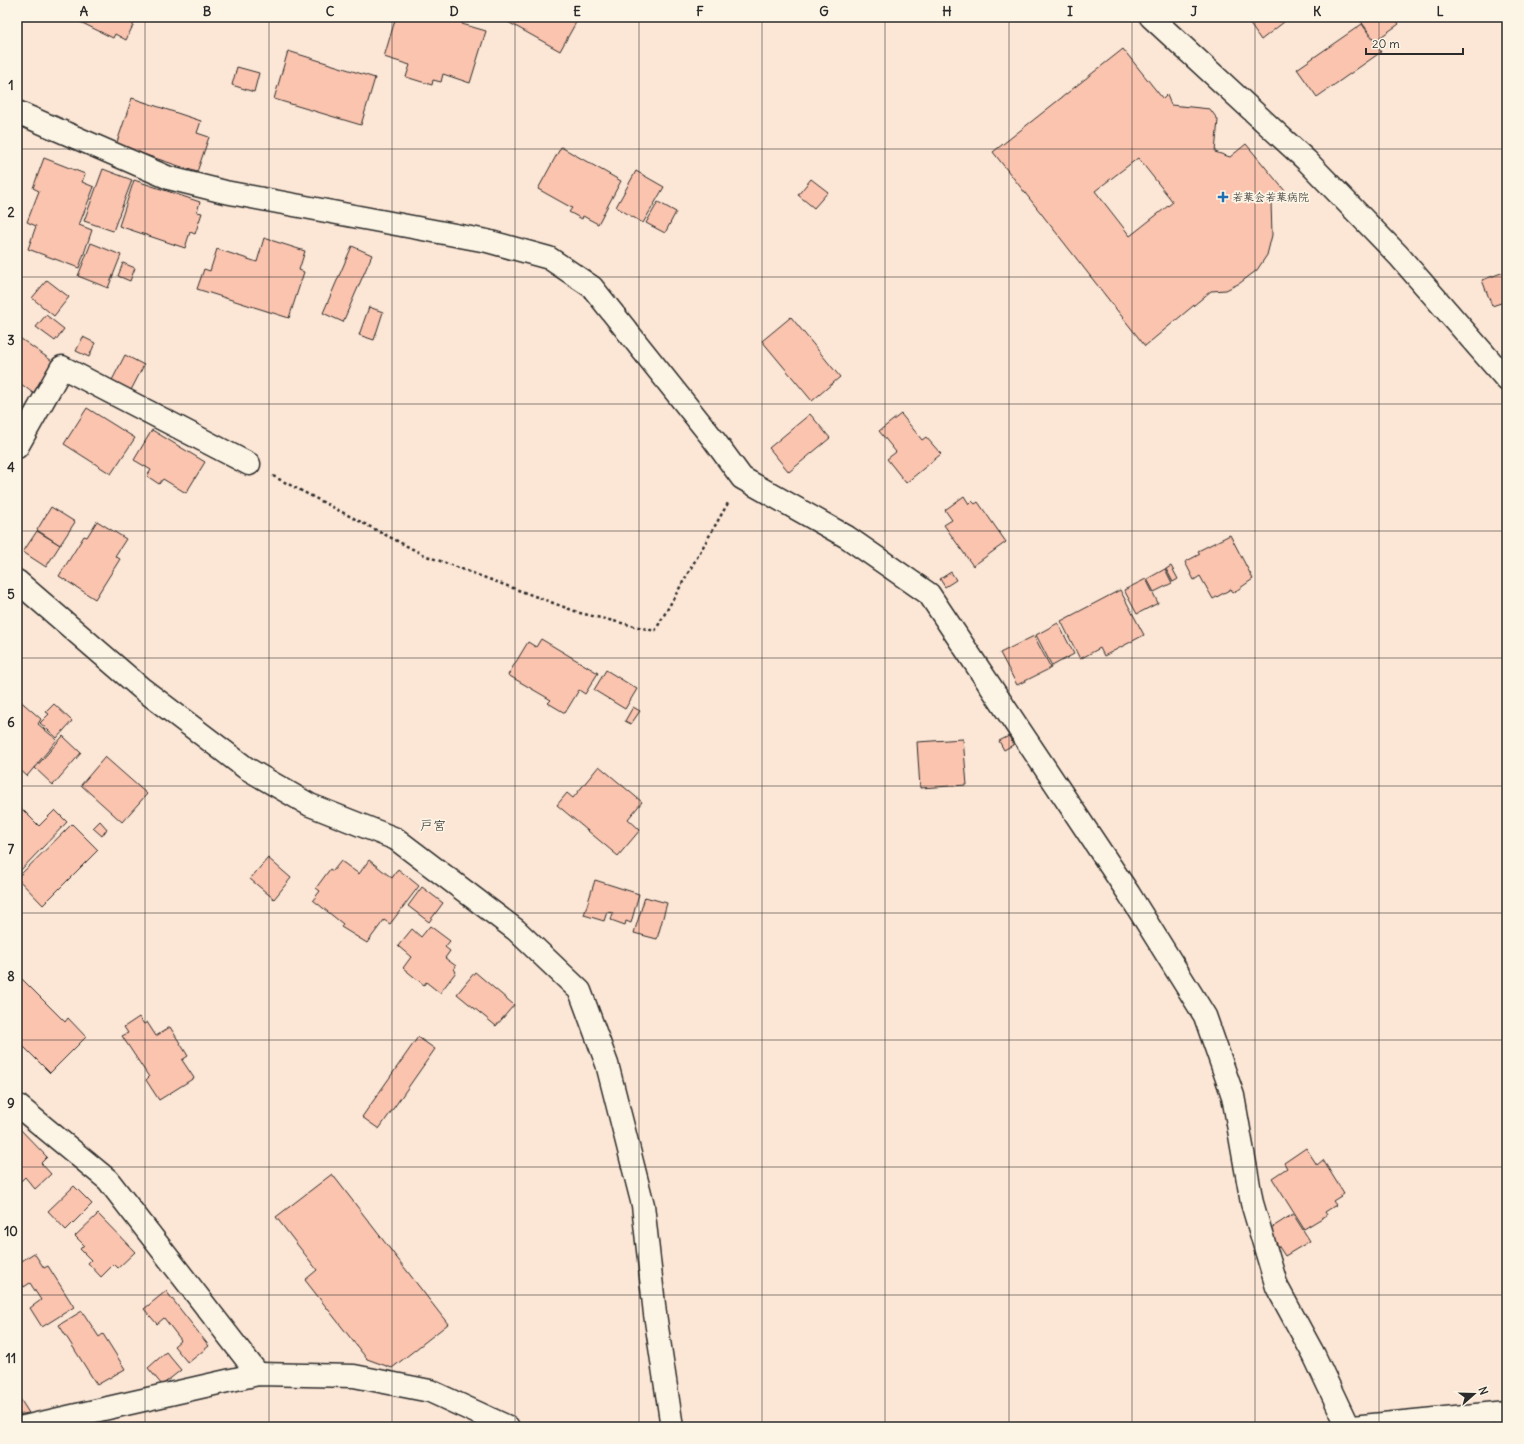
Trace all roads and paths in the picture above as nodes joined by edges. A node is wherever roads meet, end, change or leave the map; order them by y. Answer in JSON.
{"nodes":[{"id":1,"x":1151,"y":17,"type":"edge"},
{"id":2,"x":17,"y":112,"type":"edge"},
{"id":3,"x":1507,"y":380,"type":"edge"},
{"id":4,"x":17,"y":447,"type":"edge"},
{"id":5,"x":249,"y":464,"type":"joint"},
{"id":6,"x":742,"y":478,"type":"junction"},
{"id":7,"x":17,"y":581,"type":"edge"},
{"id":8,"x":17,"y":1105,"type":"edge"},
{"id":9,"x":258,"y":1374,"type":"junction"},
{"id":10,"x":1507,"y":1412,"type":"edge"},
{"id":11,"x":24,"y":1427,"type":"edge"},
{"id":12,"x":508,"y":1427,"type":"edge"},
{"id":13,"x":672,"y":1427,"type":"edge"},
{"id":14,"x":1348,"y":1427,"type":"edge"},
{"id":15,"x":1352,"y":1427,"type":"edge"}],
"edges":[{"from":1,"to":3,"type":"street"},
{"from":2,"to":6,"type":"street"},
{"from":4,"to":5,"type":"street"},
{"from":5,"to":6,"type":"path"},
{"from":6,"to":14,"type":"street"},
{"from":7,"to":13,"type":"street"},
{"from":8,"to":9,"type":"street"},
{"from":9,"to":11,"type":"street"},
{"from":9,"to":12,"type":"street"},
{"from":10,"to":15,"type":"street"}]}
